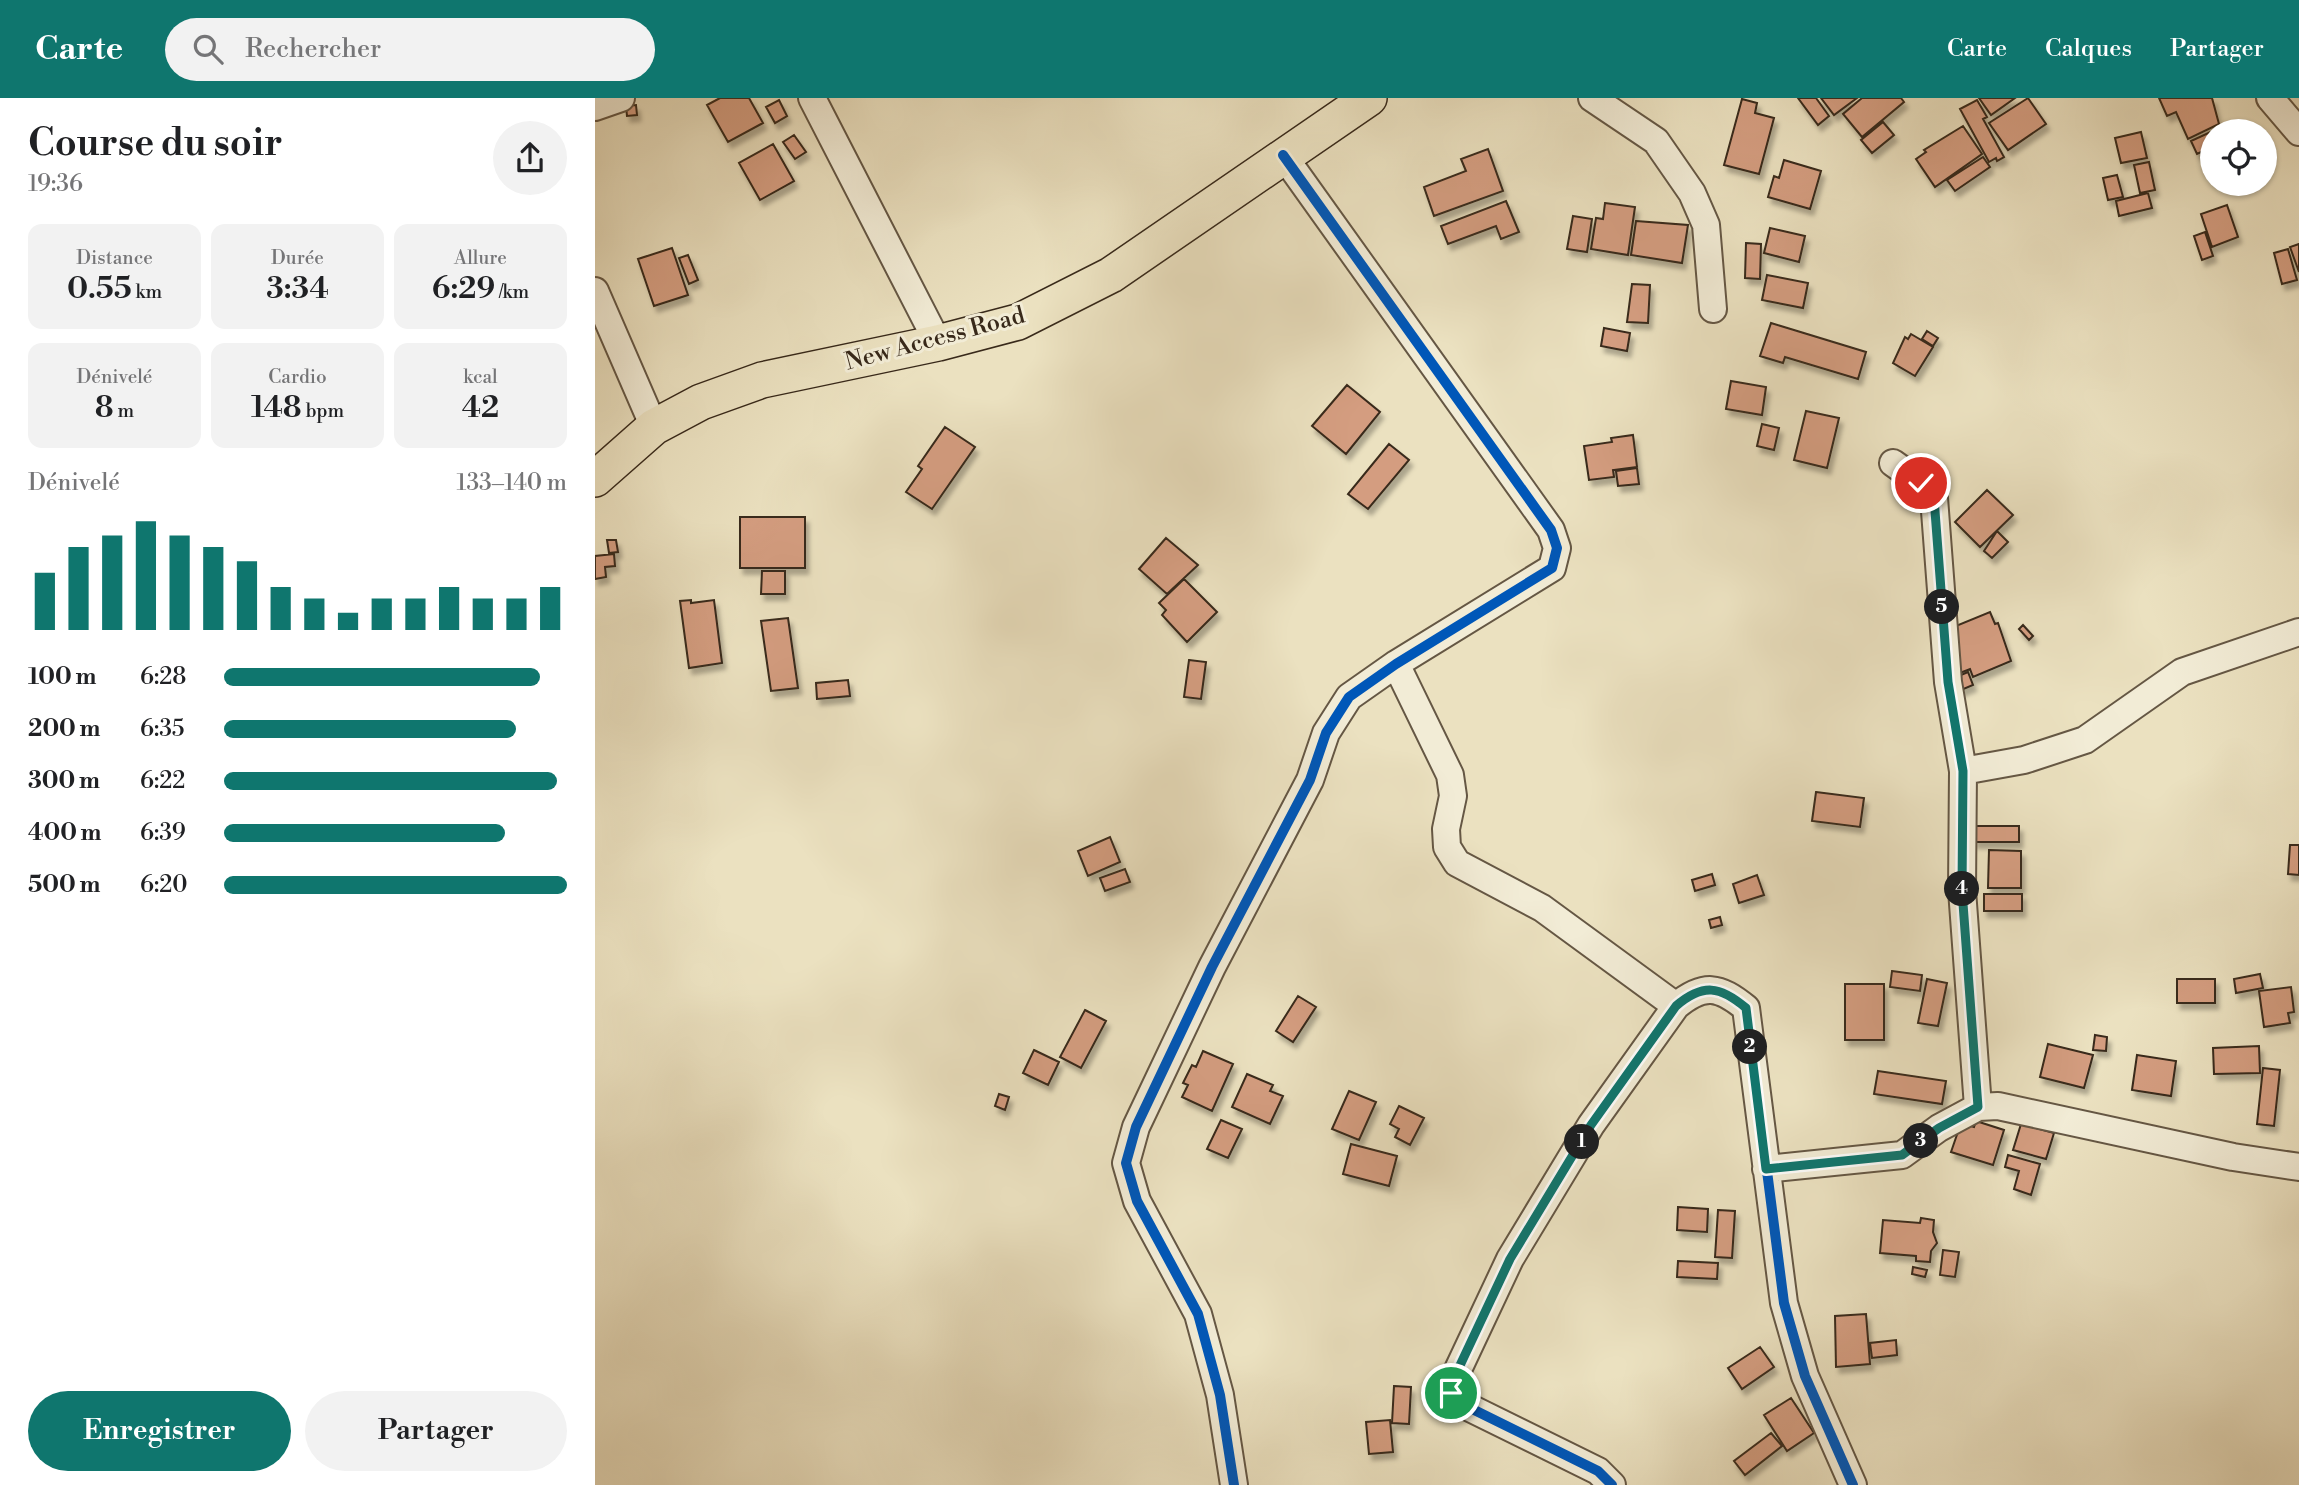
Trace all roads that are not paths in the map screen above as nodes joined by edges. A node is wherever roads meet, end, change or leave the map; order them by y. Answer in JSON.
{"nodes":[{"id":1,"x":621,"y":98,"type":"edge"},
{"id":2,"x":812,"y":98,"type":"edge"},
{"id":3,"x":1369,"y":98,"type":"edge"},
{"id":4,"x":1592,"y":98,"type":"edge"},
{"id":5,"x":2270,"y":98,"type":"edge"},
{"id":6,"x":595,"y":107,"type":"edge"},
{"id":7,"x":2299,"y":132,"type":"edge"},
{"id":8,"x":1283,"y":155,"type":"junction"},
{"id":9,"x":595,"y":291,"type":"edge"},
{"id":10,"x":1713,"y":309,"type":"dead end"},
{"id":11,"x":939,"y":343,"type":"junction"},
{"id":12,"x":655,"y":427,"type":"junction"},
{"id":13,"x":1893,"y":463,"type":"dead end"},
{"id":14,"x":595,"y":479,"type":"edge"},
{"id":15,"x":2299,"y":632,"type":"edge"},
{"id":16,"x":1396,"y":664,"type":"junction"},
{"id":17,"x":1963,"y":771,"type":"junction"},
{"id":18,"x":1676,"y":1006,"type":"junction"},
{"id":19,"x":1978,"y":1107,"type":"junction"},
{"id":20,"x":2299,"y":1167,"type":"edge"},
{"id":21,"x":1766,"y":1169,"type":"junction"},
{"id":22,"x":1234,"y":1485,"type":"edge"},
{"id":23,"x":1612,"y":1485,"type":"edge"},
{"id":24,"x":1853,"y":1485,"type":"edge"}],
"edges":[{"from":1,"to":6,"type":"street"},
{"from":2,"to":11,"type":"street"},
{"from":3,"to":8,"type":"main road","name":"New Access Road"},
{"from":4,"to":10,"type":"street"},
{"from":5,"to":7,"type":"street"},
{"from":8,"to":11,"type":"main road","name":"New Access Road"},
{"from":8,"to":16,"type":"street"},
{"from":9,"to":12,"type":"street"},
{"from":11,"to":12,"type":"main road","name":"New Access Road"},
{"from":12,"to":14,"type":"main road","name":"New Access Road"},
{"from":13,"to":17,"type":"street"},
{"from":15,"to":17,"type":"street"},
{"from":16,"to":18,"type":"street"},
{"from":16,"to":22,"type":"street"},
{"from":17,"to":19,"type":"street"},
{"from":18,"to":21,"type":"street"},
{"from":18,"to":23,"type":"street"},
{"from":19,"to":20,"type":"street"},
{"from":19,"to":21,"type":"street"},
{"from":21,"to":24,"type":"street"}]}
